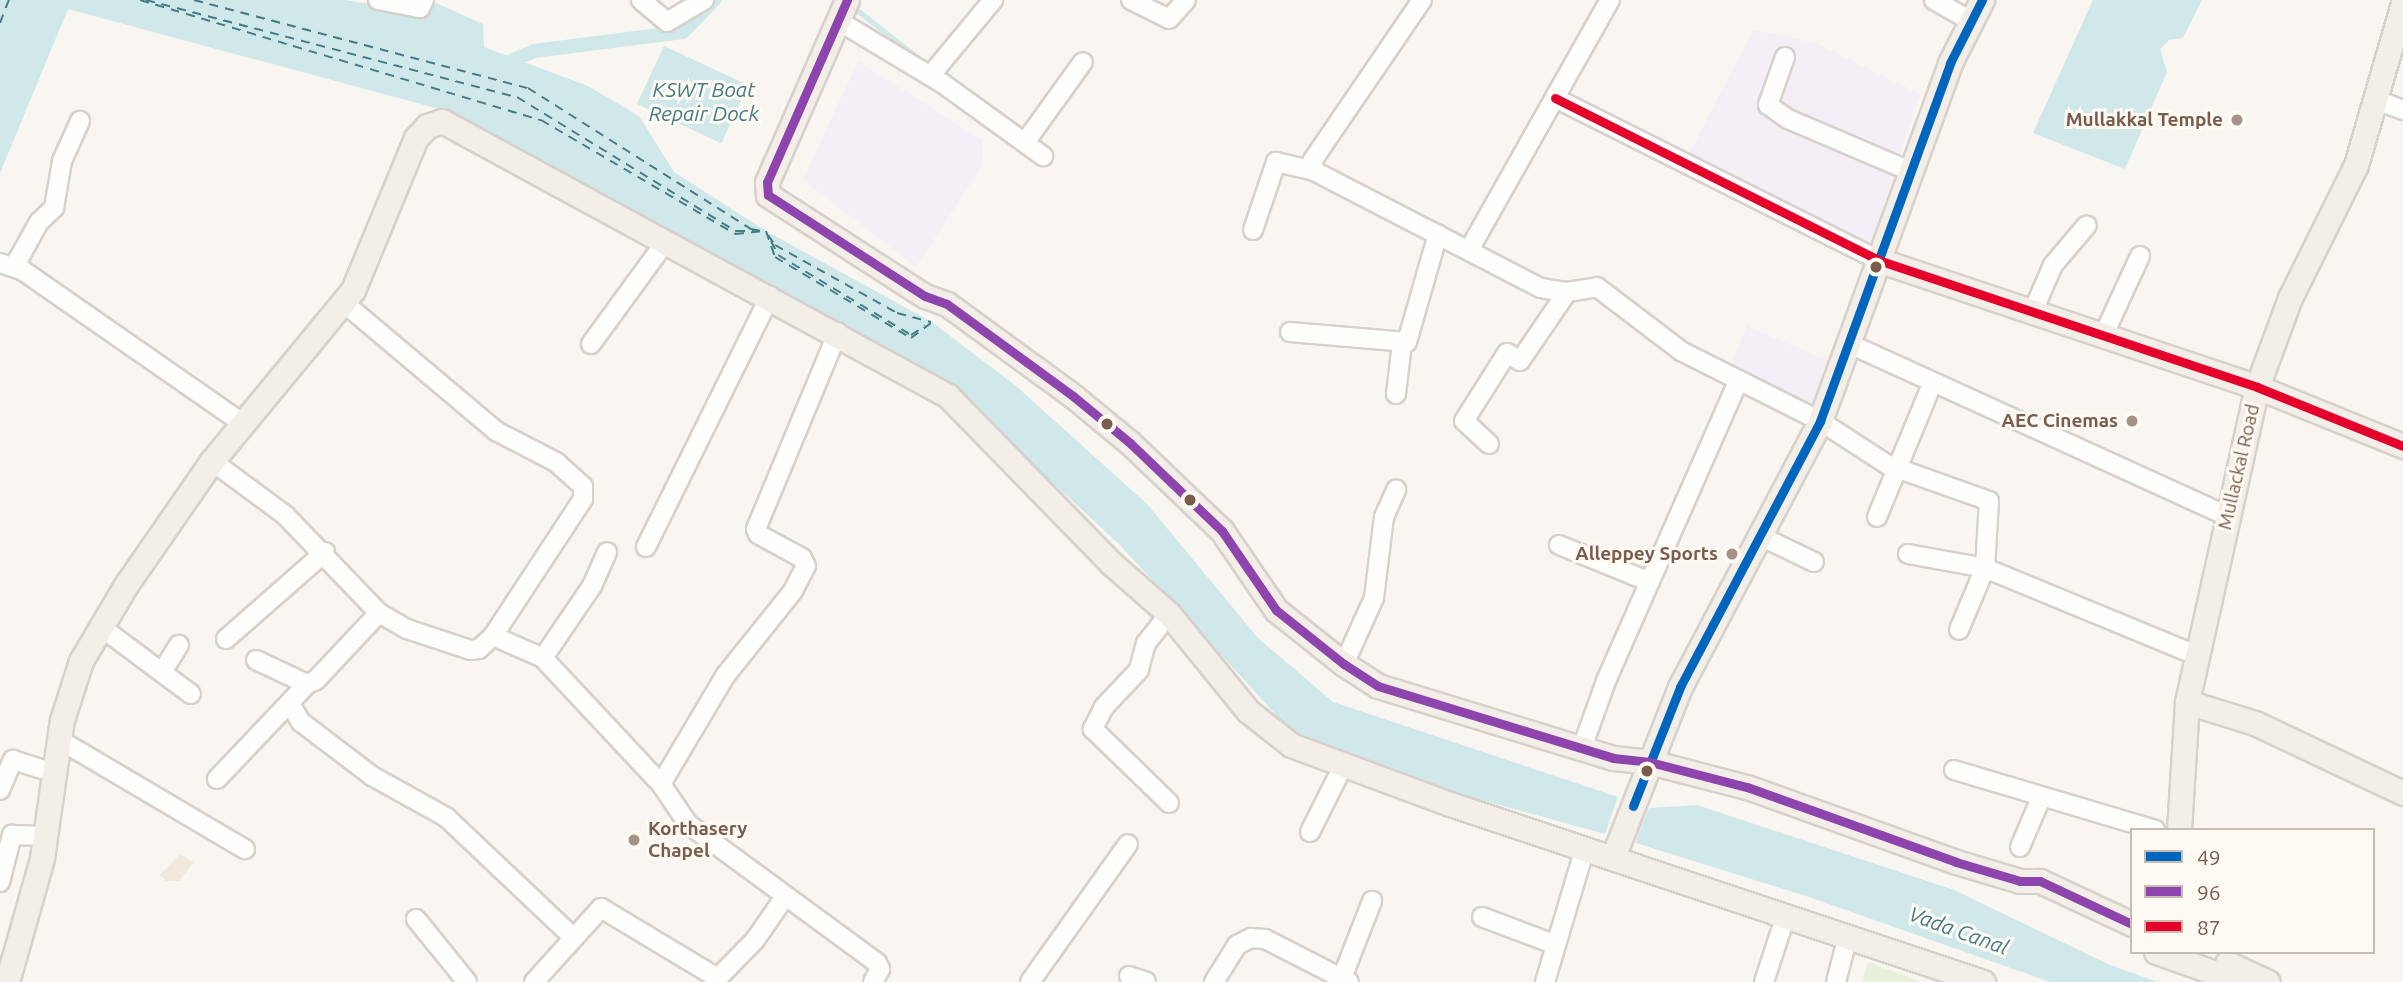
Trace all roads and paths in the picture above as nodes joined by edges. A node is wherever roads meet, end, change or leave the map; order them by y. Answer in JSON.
{"nodes":[{"id":1,"x":378,"y":0,"type":"edge"},
{"id":2,"x":424,"y":0,"type":"edge"},
{"id":3,"x":640,"y":0,"type":"edge"},
{"id":4,"x":704,"y":0,"type":"edge"},
{"id":5,"x":993,"y":0,"type":"edge"},
{"id":6,"x":1185,"y":0,"type":"edge"},
{"id":7,"x":1422,"y":0,"type":"edge"},
{"id":8,"x":1610,"y":0,"type":"edge"},
{"id":9,"x":1934,"y":0,"type":"edge"},
{"id":10,"x":1982,"y":0,"type":"edge"},
{"id":11,"x":1128,"y":1,"type":"edge"},
{"id":12,"x":2403,"y":3,"type":"edge"},
{"id":13,"x":842,"y":10,"type":"edge"},
{"id":14,"x":1971,"y":21,"type":"junction"},
{"id":15,"x":1785,"y":57,"type":"dead end"},
{"id":16,"x":1083,"y":62,"type":"dead end"},
{"id":17,"x":930,"y":76,"type":"junction"},
{"id":18,"x":1555,"y":98,"type":"junction"},
{"id":19,"x":2376,"y":100,"type":"junction"},
{"id":20,"x":2403,"y":110,"type":"edge"},
{"id":21,"x":80,"y":121,"type":"dead end"},
{"id":22,"x":1026,"y":141,"type":"junction"},
{"id":23,"x":1043,"y":156,"type":"dead end"},
{"id":24,"x":1314,"y":171,"type":"junction"},
{"id":25,"x":1912,"y":172,"type":"junction"},
{"id":26,"x":2087,"y":225,"type":"dead end"},
{"id":27,"x":1253,"y":230,"type":"dead end"},
{"id":28,"x":1438,"y":234,"type":"junction"},
{"id":29,"x":666,"y":241,"type":"junction"},
{"id":30,"x":1469,"y":250,"type":"junction"},
{"id":31,"x":2140,"y":256,"type":"dead end"},
{"id":32,"x":1881,"y":261,"type":"junction"},
{"id":33,"x":7,"y":265,"type":"edge"},
{"id":34,"x":1567,"y":292,"type":"junction"},
{"id":35,"x":770,"y":296,"type":"junction"},
{"id":36,"x":344,"y":303,"type":"junction"},
{"id":37,"x":2033,"y":311,"type":"junction"},
{"id":38,"x":838,"y":332,"type":"junction"},
{"id":39,"x":1290,"y":332,"type":"dead end"},
{"id":40,"x":2105,"y":334,"type":"junction"},
{"id":41,"x":592,"y":344,"type":"dead end"},
{"id":42,"x":1402,"y":344,"type":"junction"},
{"id":43,"x":1852,"y":345,"type":"junction"},
{"id":44,"x":1739,"y":380,"type":"junction"},
{"id":45,"x":1932,"y":384,"type":"junction"},
{"id":46,"x":2257,"y":387,"type":"junction"},
{"id":47,"x":1396,"y":394,"type":"dead end"},
{"id":48,"x":1821,"y":421,"type":"junction"},
{"id":49,"x":241,"y":422,"type":"junction"},
{"id":50,"x":1489,"y":444,"type":"dead end"},
{"id":51,"x":2403,"y":446,"type":"edge"},
{"id":52,"x":212,"y":460,"type":"junction"},
{"id":53,"x":1900,"y":470,"type":"junction"},
{"id":54,"x":1396,"y":490,"type":"dead end"},
{"id":55,"x":2228,"y":516,"type":"junction"},
{"id":56,"x":1877,"y":517,"type":"dead end"},
{"id":57,"x":1758,"y":535,"type":"junction"},
{"id":58,"x":1559,"y":545,"type":"dead end"},
{"id":59,"x":646,"y":547,"type":"dead end"},
{"id":60,"x":325,"y":552,"type":"junction"},
{"id":61,"x":607,"y":552,"type":"dead end"},
{"id":62,"x":1908,"y":554,"type":"dead end"},
{"id":63,"x":1814,"y":562,"type":"dead end"},
{"id":64,"x":1984,"y":568,"type":"junction"},
{"id":65,"x":1650,"y":582,"type":"junction"},
{"id":66,"x":379,"y":613,"type":"junction"},
{"id":67,"x":1169,"y":614,"type":"junction"},
{"id":68,"x":101,"y":627,"type":"junction"},
{"id":69,"x":1959,"y":630,"type":"dead end"},
{"id":70,"x":494,"y":636,"type":"junction"},
{"id":71,"x":226,"y":639,"type":"dead end"},
{"id":72,"x":178,"y":645,"type":"dead end"},
{"id":73,"x":2196,"y":654,"type":"junction"},
{"id":74,"x":543,"y":658,"type":"junction"},
{"id":75,"x":256,"y":660,"type":"dead end"},
{"id":76,"x":1344,"y":664,"type":"junction"},
{"id":77,"x":162,"y":672,"type":"junction"},
{"id":78,"x":307,"y":684,"type":"junction"},
{"id":79,"x":191,"y":694,"type":"dead end"},
{"id":80,"x":2187,"y":702,"type":"junction"},
{"id":81,"x":290,"y":704,"type":"junction"},
{"id":82,"x":58,"y":739,"type":"junction"},
{"id":83,"x":1582,"y":748,"type":"junction"},
{"id":84,"x":1650,"y":762,"type":"junction"},
{"id":85,"x":1343,"y":766,"type":"junction"},
{"id":86,"x":1954,"y":770,"type":"dead end"},
{"id":87,"x":54,"y":774,"type":"junction"},
{"id":88,"x":217,"y":779,"type":"dead end"},
{"id":89,"x":661,"y":784,"type":"junction"},
{"id":90,"x":0,"y":790,"type":"edge"},
{"id":91,"x":2403,"y":793,"type":"edge"},
{"id":92,"x":2040,"y":798,"type":"junction"},
{"id":93,"x":1169,"y":803,"type":"dead end"},
{"id":94,"x":2148,"y":828,"type":"edge"},
{"id":95,"x":2179,"y":828,"type":"edge"},
{"id":96,"x":1311,"y":832,"type":"dead end"},
{"id":97,"x":44,"y":835,"type":"junction"},
{"id":98,"x":1128,"y":844,"type":"dead end"},
{"id":99,"x":2020,"y":847,"type":"dead end"},
{"id":100,"x":1585,"y":848,"type":"junction"},
{"id":101,"x":245,"y":849,"type":"dead end"},
{"id":102,"x":1613,"y":857,"type":"junction"},
{"id":103,"x":2020,"y":881,"type":"junction"},
{"id":104,"x":0,"y":882,"type":"edge"},
{"id":105,"x":784,"y":898,"type":"junction"},
{"id":106,"x":1372,"y":901,"type":"dead end"},
{"id":107,"x":1786,"y":915,"type":"junction"},
{"id":108,"x":1482,"y":917,"type":"dead end"},
{"id":109,"x":416,"y":919,"type":"dead end"},
{"id":110,"x":2130,"y":923,"type":"edge"},
{"id":111,"x":1848,"y":936,"type":"junction"},
{"id":112,"x":574,"y":938,"type":"junction"},
{"id":113,"x":2130,"y":940,"type":"edge"},
{"id":114,"x":1554,"y":944,"type":"junction"},
{"id":115,"x":2163,"y":954,"type":"edge"},
{"id":116,"x":2203,"y":954,"type":"edge"},
{"id":117,"x":6,"y":968,"type":"edge"},
{"id":118,"x":715,"y":979,"type":"edge"},
{"id":119,"x":1840,"y":979,"type":"edge"},
{"id":120,"x":1346,"y":980,"type":"edge"},
{"id":121,"x":467,"y":982,"type":"edge"},
{"id":122,"x":534,"y":982,"type":"edge"},
{"id":123,"x":873,"y":982,"type":"edge"},
{"id":124,"x":1030,"y":982,"type":"edge"},
{"id":125,"x":1214,"y":982,"type":"edge"},
{"id":126,"x":1545,"y":982,"type":"edge"},
{"id":127,"x":1764,"y":982,"type":"edge"},
{"id":128,"x":1983,"y":982,"type":"edge"},
{"id":129,"x":2241,"y":982,"type":"edge"},
{"id":130,"x":2268,"y":982,"type":"edge"}],
"edges":[{"from":1,"to":2,"type":"street"},
{"from":3,"to":4,"type":"street"},
{"from":5,"to":17,"type":"street"},
{"from":6,"to":11,"type":"street"},
{"from":7,"to":24,"type":"street"},
{"from":8,"to":18,"type":"street"},
{"from":9,"to":14,"type":"street"},
{"from":10,"to":14,"type":"main road"},
{"from":12,"to":19,"type":"main road","name":"Mullackal Road"},
{"from":13,"to":17,"type":"street"},
{"from":13,"to":76,"type":"main road"},
{"from":14,"to":25,"type":"main road"},
{"from":15,"to":25,"type":"street"},
{"from":16,"to":22,"type":"street"},
{"from":17,"to":22,"type":"street"},
{"from":18,"to":30,"type":"street"},
{"from":18,"to":32,"type":"street"},
{"from":19,"to":20,"type":"street"},
{"from":19,"to":46,"type":"main road","name":"Mullackal Road"},
{"from":21,"to":33,"type":"street"},
{"from":22,"to":23,"type":"street"},
{"from":24,"to":27,"type":"street"},
{"from":24,"to":28,"type":"street"},
{"from":25,"to":32,"type":"main road"},
{"from":26,"to":37,"type":"street"},
{"from":28,"to":30,"type":"street"},
{"from":28,"to":42,"type":"street"},
{"from":29,"to":35,"type":"main road"},
{"from":29,"to":36,"type":"main road"},
{"from":29,"to":41,"type":"street"},
{"from":30,"to":34,"type":"street"},
{"from":31,"to":40,"type":"street"},
{"from":32,"to":37,"type":"main road"},
{"from":32,"to":43,"type":"main road"},
{"from":33,"to":49,"type":"street"},
{"from":34,"to":44,"type":"street"},
{"from":34,"to":50,"type":"street"},
{"from":35,"to":38,"type":"main road"},
{"from":35,"to":59,"type":"street"},
{"from":36,"to":49,"type":"main road"},
{"from":36,"to":70,"type":"street"},
{"from":37,"to":40,"type":"main road"},
{"from":38,"to":67,"type":"main road"},
{"from":38,"to":89,"type":"street"},
{"from":39,"to":42,"type":"street"},
{"from":40,"to":46,"type":"main road"},
{"from":42,"to":47,"type":"street"},
{"from":43,"to":45,"type":"street"},
{"from":43,"to":48,"type":"main road"},
{"from":44,"to":48,"type":"street"},
{"from":44,"to":65,"type":"street"},
{"from":45,"to":53,"type":"street"},
{"from":45,"to":55,"type":"street"},
{"from":46,"to":51,"type":"main road"},
{"from":46,"to":55,"type":"main road","name":"Mullackal Road"},
{"from":48,"to":53,"type":"street"},
{"from":48,"to":57,"type":"main road"},
{"from":49,"to":52,"type":"main road"},
{"from":52,"to":60,"type":"street"},
{"from":52,"to":68,"type":"main road"},
{"from":53,"to":56,"type":"street"},
{"from":53,"to":64,"type":"street"},
{"from":54,"to":76,"type":"street"},
{"from":55,"to":73,"type":"main road","name":"Mullackal Road"},
{"from":57,"to":63,"type":"street"},
{"from":57,"to":84,"type":"main road"},
{"from":58,"to":65,"type":"street"},
{"from":60,"to":66,"type":"street"},
{"from":60,"to":71,"type":"street"},
{"from":61,"to":74,"type":"street"},
{"from":62,"to":64,"type":"street"},
{"from":64,"to":69,"type":"street"},
{"from":64,"to":73,"type":"street"},
{"from":65,"to":83,"type":"street"},
{"from":66,"to":70,"type":"street"},
{"from":66,"to":78,"type":"street"},
{"from":67,"to":85,"type":"main road"},
{"from":67,"to":93,"type":"street"},
{"from":68,"to":77,"type":"street"},
{"from":68,"to":82,"type":"main road"},
{"from":70,"to":74,"type":"street"},
{"from":72,"to":77,"type":"street"},
{"from":73,"to":80,"type":"main road","name":"Mullackal Road"},
{"from":74,"to":89,"type":"street"},
{"from":75,"to":78,"type":"street"},
{"from":76,"to":83,"type":"main road"},
{"from":77,"to":79,"type":"street"},
{"from":78,"to":81,"type":"street"},
{"from":80,"to":91,"type":"main road"},
{"from":80,"to":95,"type":"main road","name":"Mullackal Road"},
{"from":81,"to":88,"type":"street"},
{"from":81,"to":112,"type":"street"},
{"from":82,"to":87,"type":"main road"},
{"from":82,"to":101,"type":"street"},
{"from":83,"to":84,"type":"main road"},
{"from":84,"to":102,"type":"main road"},
{"from":84,"to":103,"type":"main road"},
{"from":85,"to":96,"type":"street"},
{"from":85,"to":100,"type":"main road"},
{"from":86,"to":92,"type":"street"},
{"from":87,"to":90,"type":"street"},
{"from":87,"to":97,"type":"main road"},
{"from":89,"to":105,"type":"street"},
{"from":92,"to":94,"type":"street"},
{"from":92,"to":99,"type":"street"},
{"from":97,"to":104,"type":"street"},
{"from":97,"to":117,"type":"main road"},
{"from":98,"to":124,"type":"street"},
{"from":100,"to":102,"type":"main road"},
{"from":100,"to":114,"type":"street"},
{"from":102,"to":107,"type":"main road"},
{"from":103,"to":110,"type":"main road"},
{"from":103,"to":113,"type":"main road"},
{"from":105,"to":118,"type":"street"},
{"from":105,"to":123,"type":"street"},
{"from":106,"to":120,"type":"street"},
{"from":107,"to":111,"type":"main road"},
{"from":107,"to":127,"type":"street"},
{"from":108,"to":114,"type":"street"},
{"from":109,"to":121,"type":"street"},
{"from":111,"to":119,"type":"street"},
{"from":111,"to":128,"type":"main road"},
{"from":112,"to":118,"type":"street"},
{"from":112,"to":122,"type":"street"},
{"from":114,"to":126,"type":"street"},
{"from":115,"to":129,"type":"main road"},
{"from":116,"to":130,"type":"main road"},
{"from":120,"to":125,"type":"street"}]}
